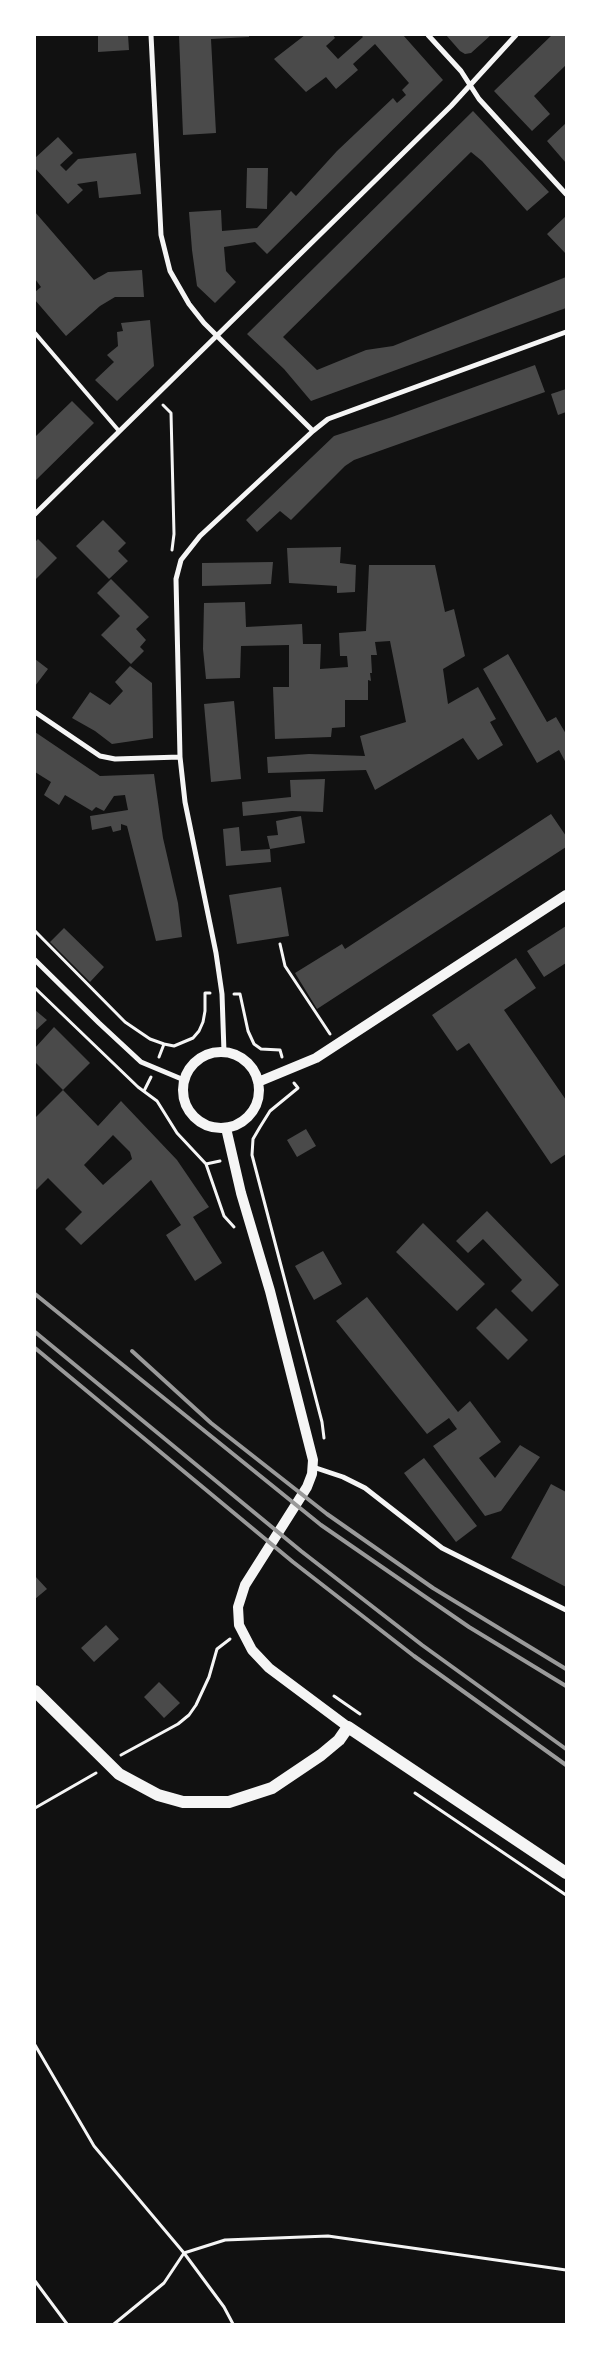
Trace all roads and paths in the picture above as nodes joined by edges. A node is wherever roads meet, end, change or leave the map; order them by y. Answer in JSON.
{"nodes":[{"id":1,"x":151,"y":35,"type":"edge"},
{"id":2,"x":428,"y":35,"type":"edge"},
{"id":3,"x":516,"y":35,"type":"edge"},
{"id":4,"x":470,"y":85,"type":"junction"},
{"id":5,"x":566,"y":194,"type":"edge"},
{"id":6,"x":566,"y":332,"type":"edge"},
{"id":7,"x":35,"y":333,"type":"edge"},
{"id":8,"x":216,"y":336,"type":"junction"},
{"id":9,"x":154,"y":396,"type":"junction"},
{"id":10,"x":119,"y":431,"type":"junction"},
{"id":11,"x":313,"y":431,"type":"junction"},
{"id":12,"x":35,"y":514,"type":"edge"},
{"id":13,"x":181,"y":560,"type":"junction"},
{"id":14,"x":35,"y":712,"type":"edge"},
{"id":15,"x":180,"y":757,"type":"junction"},
{"id":16,"x":566,"y":895,"type":"edge"},
{"id":17,"x":35,"y":931,"type":"edge"},
{"id":18,"x":280,"y":944,"type":"dead end"},
{"id":19,"x":35,"y":960,"type":"edge"},
{"id":20,"x":35,"y":988,"type":"edge"},
{"id":21,"x":222,"y":994,"type":"junction"},
{"id":22,"x":337,"y":1045,"type":"junction"},
{"id":23,"x":224,"y":1052,"type":"junction"},
{"id":24,"x":287,"y":1072,"type":"junction"},
{"id":25,"x":184,"y":1080,"type":"junction"},
{"id":26,"x":258,"y":1082,"type":"junction"},
{"id":27,"x":226,"y":1128,"type":"junction"},
{"id":28,"x":257,"y":1247,"type":"junction"},
{"id":29,"x":324,"y":1440,"type":"dead end"},
{"id":30,"x":313,"y":1468,"type":"junction"},
{"id":31,"x":566,"y":1610,"type":"edge"},
{"id":32,"x":229,"y":1631,"type":"dead end"},
{"id":33,"x":35,"y":1691,"type":"edge"},
{"id":34,"x":348,"y":1726,"type":"junction"},
{"id":35,"x":108,"y":1765,"type":"junction"},
{"id":36,"x":35,"y":1808,"type":"edge"},
{"id":37,"x":566,"y":1873,"type":"edge"},
{"id":38,"x":35,"y":2045,"type":"edge"},
{"id":39,"x":184,"y":2253,"type":"junction"},
{"id":40,"x":566,"y":2270,"type":"edge"},
{"id":41,"x":35,"y":2281,"type":"edge"},
{"id":42,"x":67,"y":2324,"type":"edge"},
{"id":43,"x":114,"y":2324,"type":"edge"},
{"id":44,"x":233,"y":2324,"type":"edge"}],
"edges":[{"from":1,"to":8,"type":"street"},
{"from":2,"to":4,"type":"street"},
{"from":3,"to":4,"type":"street"},
{"from":4,"to":5,"type":"street"},
{"from":4,"to":8,"type":"street"},
{"from":6,"to":11,"type":"street"},
{"from":7,"to":10,"type":"lane"},
{"from":8,"to":9,"type":"street"},
{"from":8,"to":11,"type":"street"},
{"from":9,"to":10,"type":"street"},
{"from":9,"to":13,"type":"path"},
{"from":10,"to":12,"type":"street"},
{"from":11,"to":13,"type":"street"},
{"from":13,"to":15,"type":"street"},
{"from":14,"to":15,"type":"street"},
{"from":15,"to":21,"type":"street"},
{"from":16,"to":22,"type":"main road"},
{"from":17,"to":21,"type":"path"},
{"from":18,"to":22,"type":"path"},
{"from":19,"to":25,"type":"street"},
{"from":20,"to":28,"type":"path"},
{"from":21,"to":23,"type":"street"},
{"from":21,"to":24,"type":"path"},
{"from":22,"to":24,"type":"main road"},
{"from":23,"to":25,"type":"main road"},
{"from":23,"to":26,"type":"main road"},
{"from":24,"to":26,"type":"main road"},
{"from":24,"to":29,"type":"path"},
{"from":25,"to":27,"type":"main road"},
{"from":26,"to":27,"type":"main road"},
{"from":27,"to":28,"type":"main road"},
{"from":28,"to":30,"type":"main road"},
{"from":30,"to":31,"type":"street"},
{"from":30,"to":34,"type":"main road"},
{"from":32,"to":35,"type":"path"},
{"from":33,"to":35,"type":"main road"},
{"from":34,"to":35,"type":"main road"},
{"from":34,"to":37,"type":"main road"},
{"from":35,"to":36,"type":"path"},
{"from":38,"to":39,"type":"path"},
{"from":39,"to":40,"type":"path"},
{"from":39,"to":43,"type":"path"},
{"from":39,"to":44,"type":"path"},
{"from":41,"to":42,"type":"path"}]}
